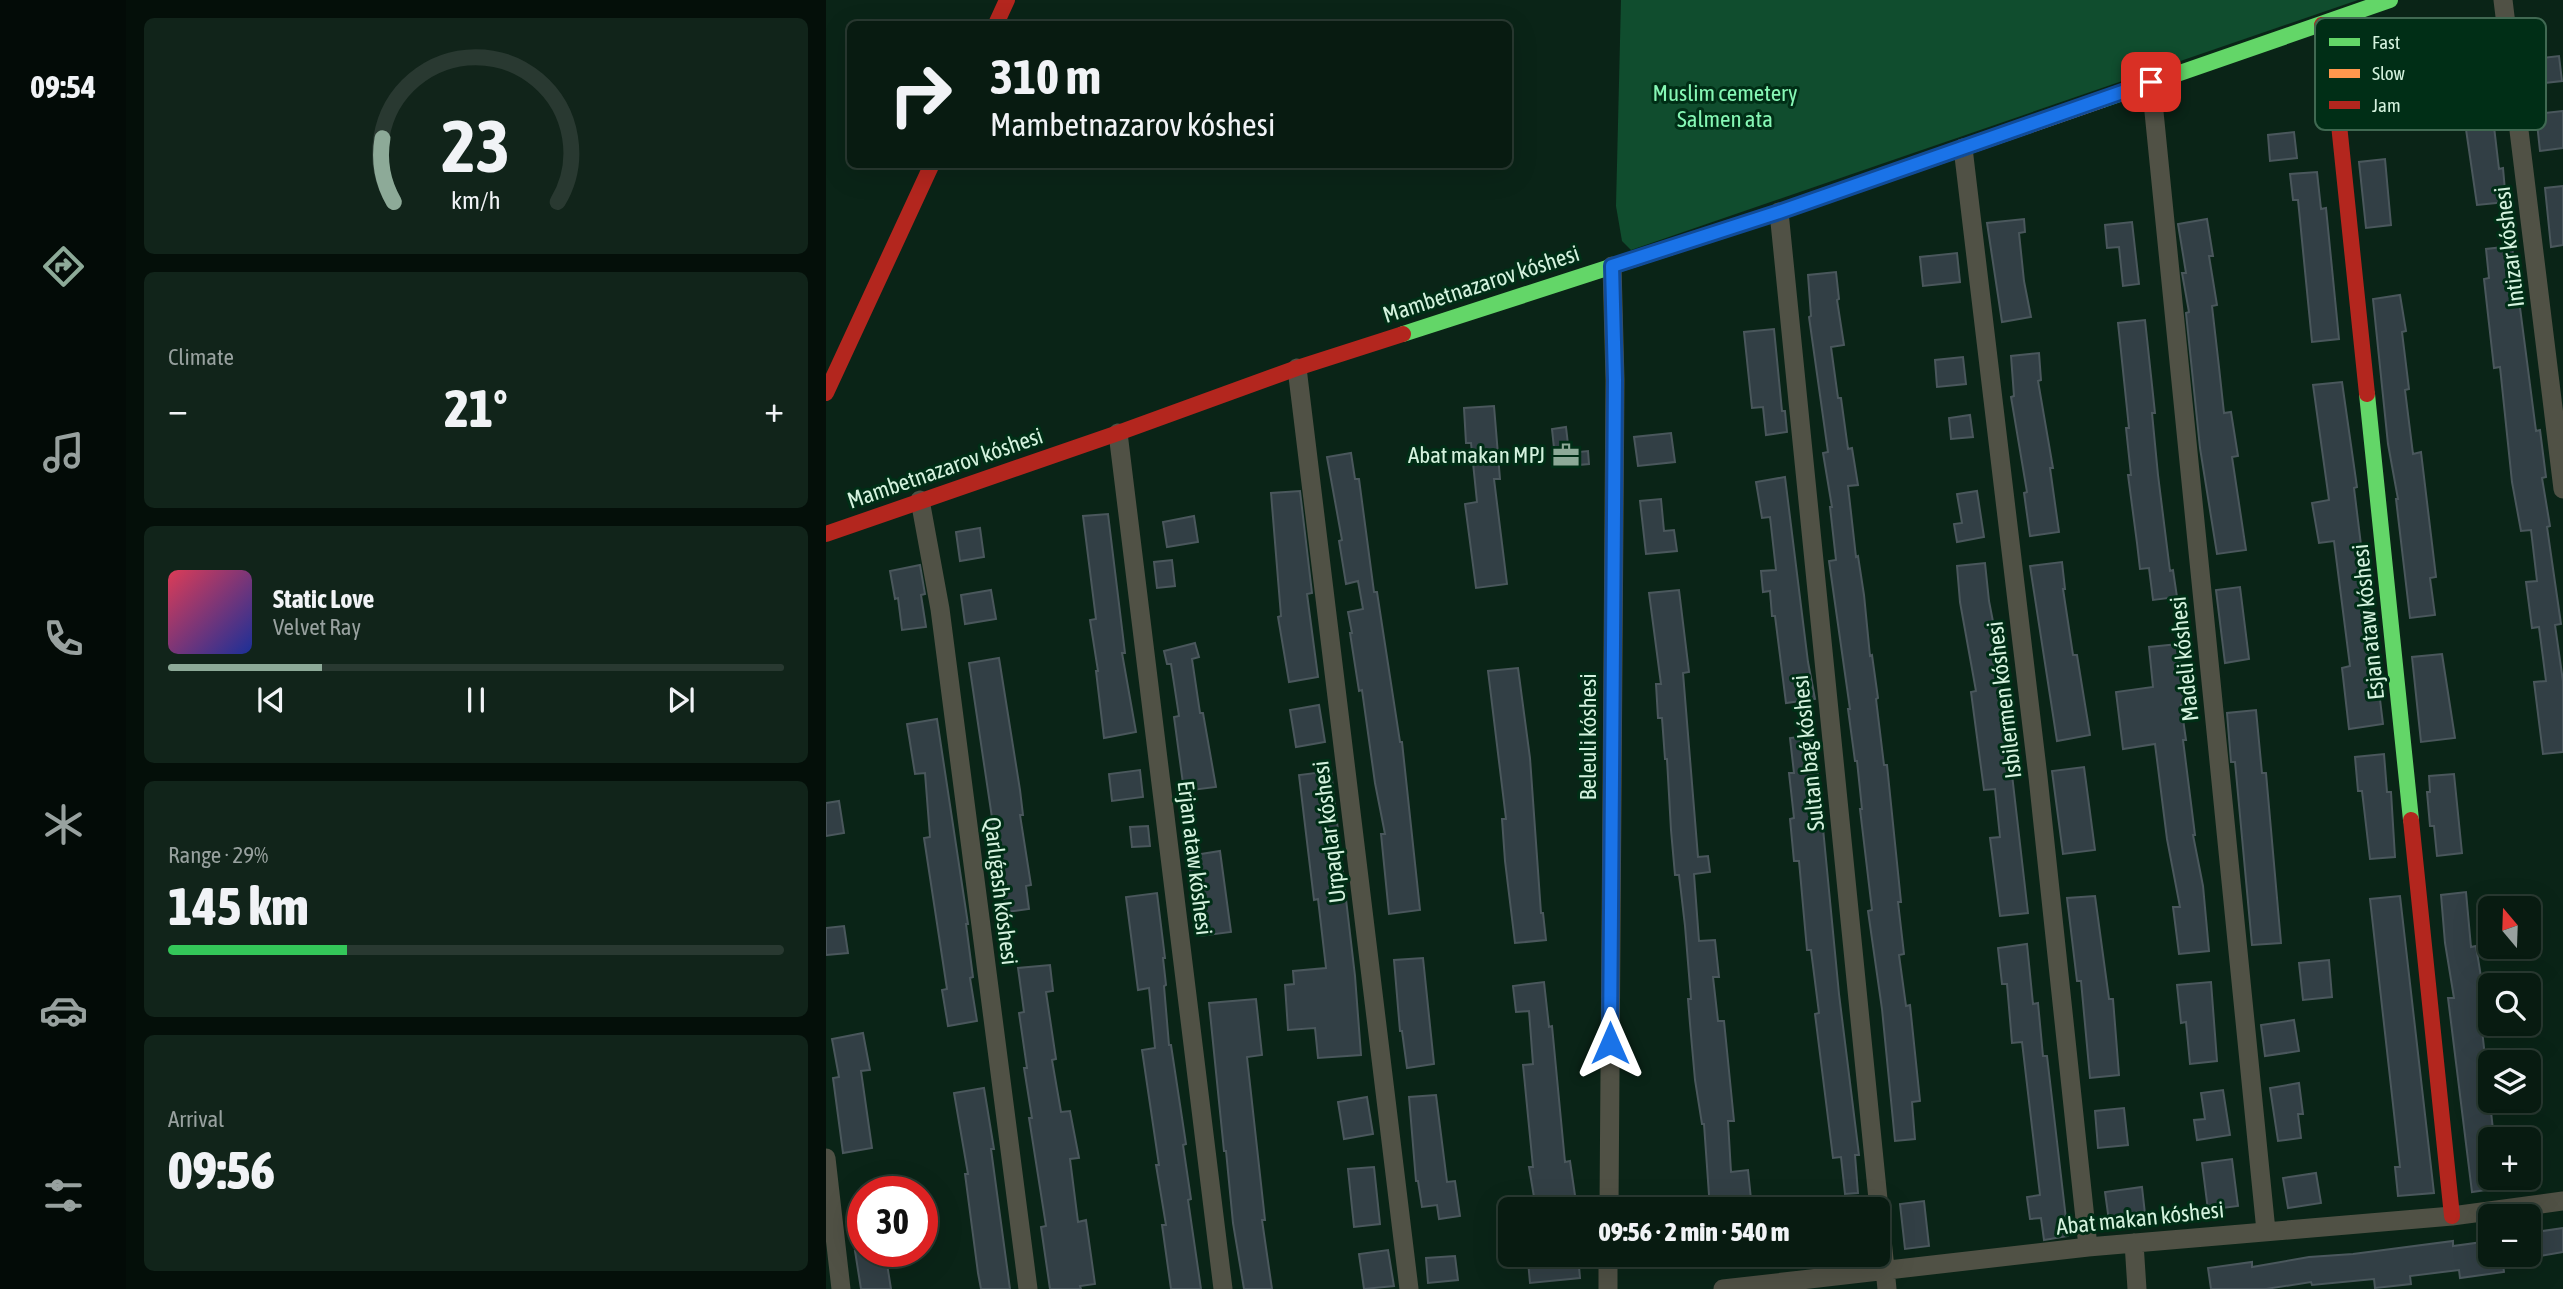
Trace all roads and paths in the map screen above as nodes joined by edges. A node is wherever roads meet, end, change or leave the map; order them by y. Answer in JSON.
{"nodes":[{"id":1,"x":1007,"y":0,"type":"edge"},
{"id":2,"x":2390,"y":0,"type":"edge"},
{"id":3,"x":2503,"y":0,"type":"edge"},
{"id":4,"x":2341,"y":18,"type":"edge"},
{"id":5,"x":2505,"y":18,"type":"edge"},
{"id":6,"x":997,"y":21,"type":"edge"},
{"id":7,"x":2315,"y":27,"type":"edge"},
{"id":8,"x":2151,"y":82,"type":"junction"},
{"id":9,"x":2340,"y":130,"type":"edge"},
{"id":10,"x":2519,"y":130,"type":"edge"},
{"id":11,"x":1963,"y":148,"type":"junction"},
{"id":12,"x":930,"y":168,"type":"edge"},
{"id":13,"x":1779,"y":212,"type":"junction"},
{"id":14,"x":1612,"y":266,"type":"junction"},
{"id":15,"x":1297,"y":368,"type":"junction"},
{"id":16,"x":826,"y":393,"type":"edge"},
{"id":17,"x":1118,"y":433,"type":"junction"},
{"id":18,"x":2563,"y":489,"type":"edge"},
{"id":19,"x":920,"y":500,"type":"junction"},
{"id":20,"x":826,"y":534,"type":"edge"},
{"id":21,"x":826,"y":1158,"type":"edge"},
{"id":22,"x":1609,"y":1197,"type":"edge"},
{"id":23,"x":2563,"y":1201,"type":"edge"},
{"id":24,"x":2452,"y":1216,"type":"junction"},
{"id":25,"x":2266,"y":1231,"type":"junction"},
{"id":26,"x":2134,"y":1243,"type":"junction"},
{"id":27,"x":2088,"y":1247,"type":"junction"},
{"id":28,"x":1608,"y":1267,"type":"edge"},
{"id":29,"x":1886,"y":1280,"type":"edge"},
{"id":30,"x":841,"y":1289,"type":"edge"},
{"id":31,"x":1028,"y":1289,"type":"edge"},
{"id":32,"x":1223,"y":1289,"type":"edge"},
{"id":33,"x":1409,"y":1289,"type":"edge"},
{"id":34,"x":1608,"y":1289,"type":"edge"},
{"id":35,"x":1723,"y":1289,"type":"edge"},
{"id":36,"x":2137,"y":1289,"type":"edge"}],
"edges":[{"from":1,"to":6,"type":"street"},
{"from":2,"to":4,"type":"street","name":"Mambetnazarov kóshesi"},
{"from":3,"to":5,"type":"street","name":"Intizar kóshesi"},
{"from":7,"to":8,"type":"street","name":"Mambetnazarov kóshesi"},
{"from":8,"to":11,"type":"street","name":"Mambetnazarov kóshesi"},
{"from":8,"to":25,"type":"street","name":"Madeli kóshesi"},
{"from":9,"to":24,"type":"street","name":"Esjan ataw kóshesi"},
{"from":10,"to":18,"type":"street","name":"Intizar kóshesi"},
{"from":11,"to":13,"type":"street","name":"Mambetnazarov kóshesi"},
{"from":11,"to":27,"type":"street","name":"Isbilermen kóshesi"},
{"from":12,"to":16,"type":"street"},
{"from":13,"to":14,"type":"street","name":"Mambetnazarov kóshesi"},
{"from":13,"to":29,"type":"street","name":"Sultan baǵ kóshesi"},
{"from":14,"to":15,"type":"street","name":"Mambetnazarov kóshesi"},
{"from":14,"to":22,"type":"street","name":"Beleuli kóshesi"},
{"from":15,"to":17,"type":"street","name":"Mambetnazarov kóshesi"},
{"from":15,"to":33,"type":"street","name":"Urpaqlar kóshesi"},
{"from":17,"to":19,"type":"street","name":"Mambetnazarov kóshesi"},
{"from":17,"to":32,"type":"street","name":"Erjan ataw kóshesi"},
{"from":19,"to":20,"type":"street","name":"Mambetnazarov kóshesi"},
{"from":19,"to":31,"type":"street","name":"Qarlıǵash kóshesi"},
{"from":21,"to":30,"type":"street"},
{"from":23,"to":24,"type":"street","name":"Abat makan kóshesi"},
{"from":24,"to":25,"type":"street","name":"Abat makan kóshesi"},
{"from":25,"to":26,"type":"street","name":"Abat makan kóshesi"},
{"from":26,"to":27,"type":"street","name":"Abat makan kóshesi"},
{"from":26,"to":36,"type":"street"},
{"from":27,"to":29,"type":"street","name":"Abat makan kóshesi"},
{"from":28,"to":34,"type":"street"},
{"from":29,"to":35,"type":"street","name":"Abat makan kóshesi"}]}
